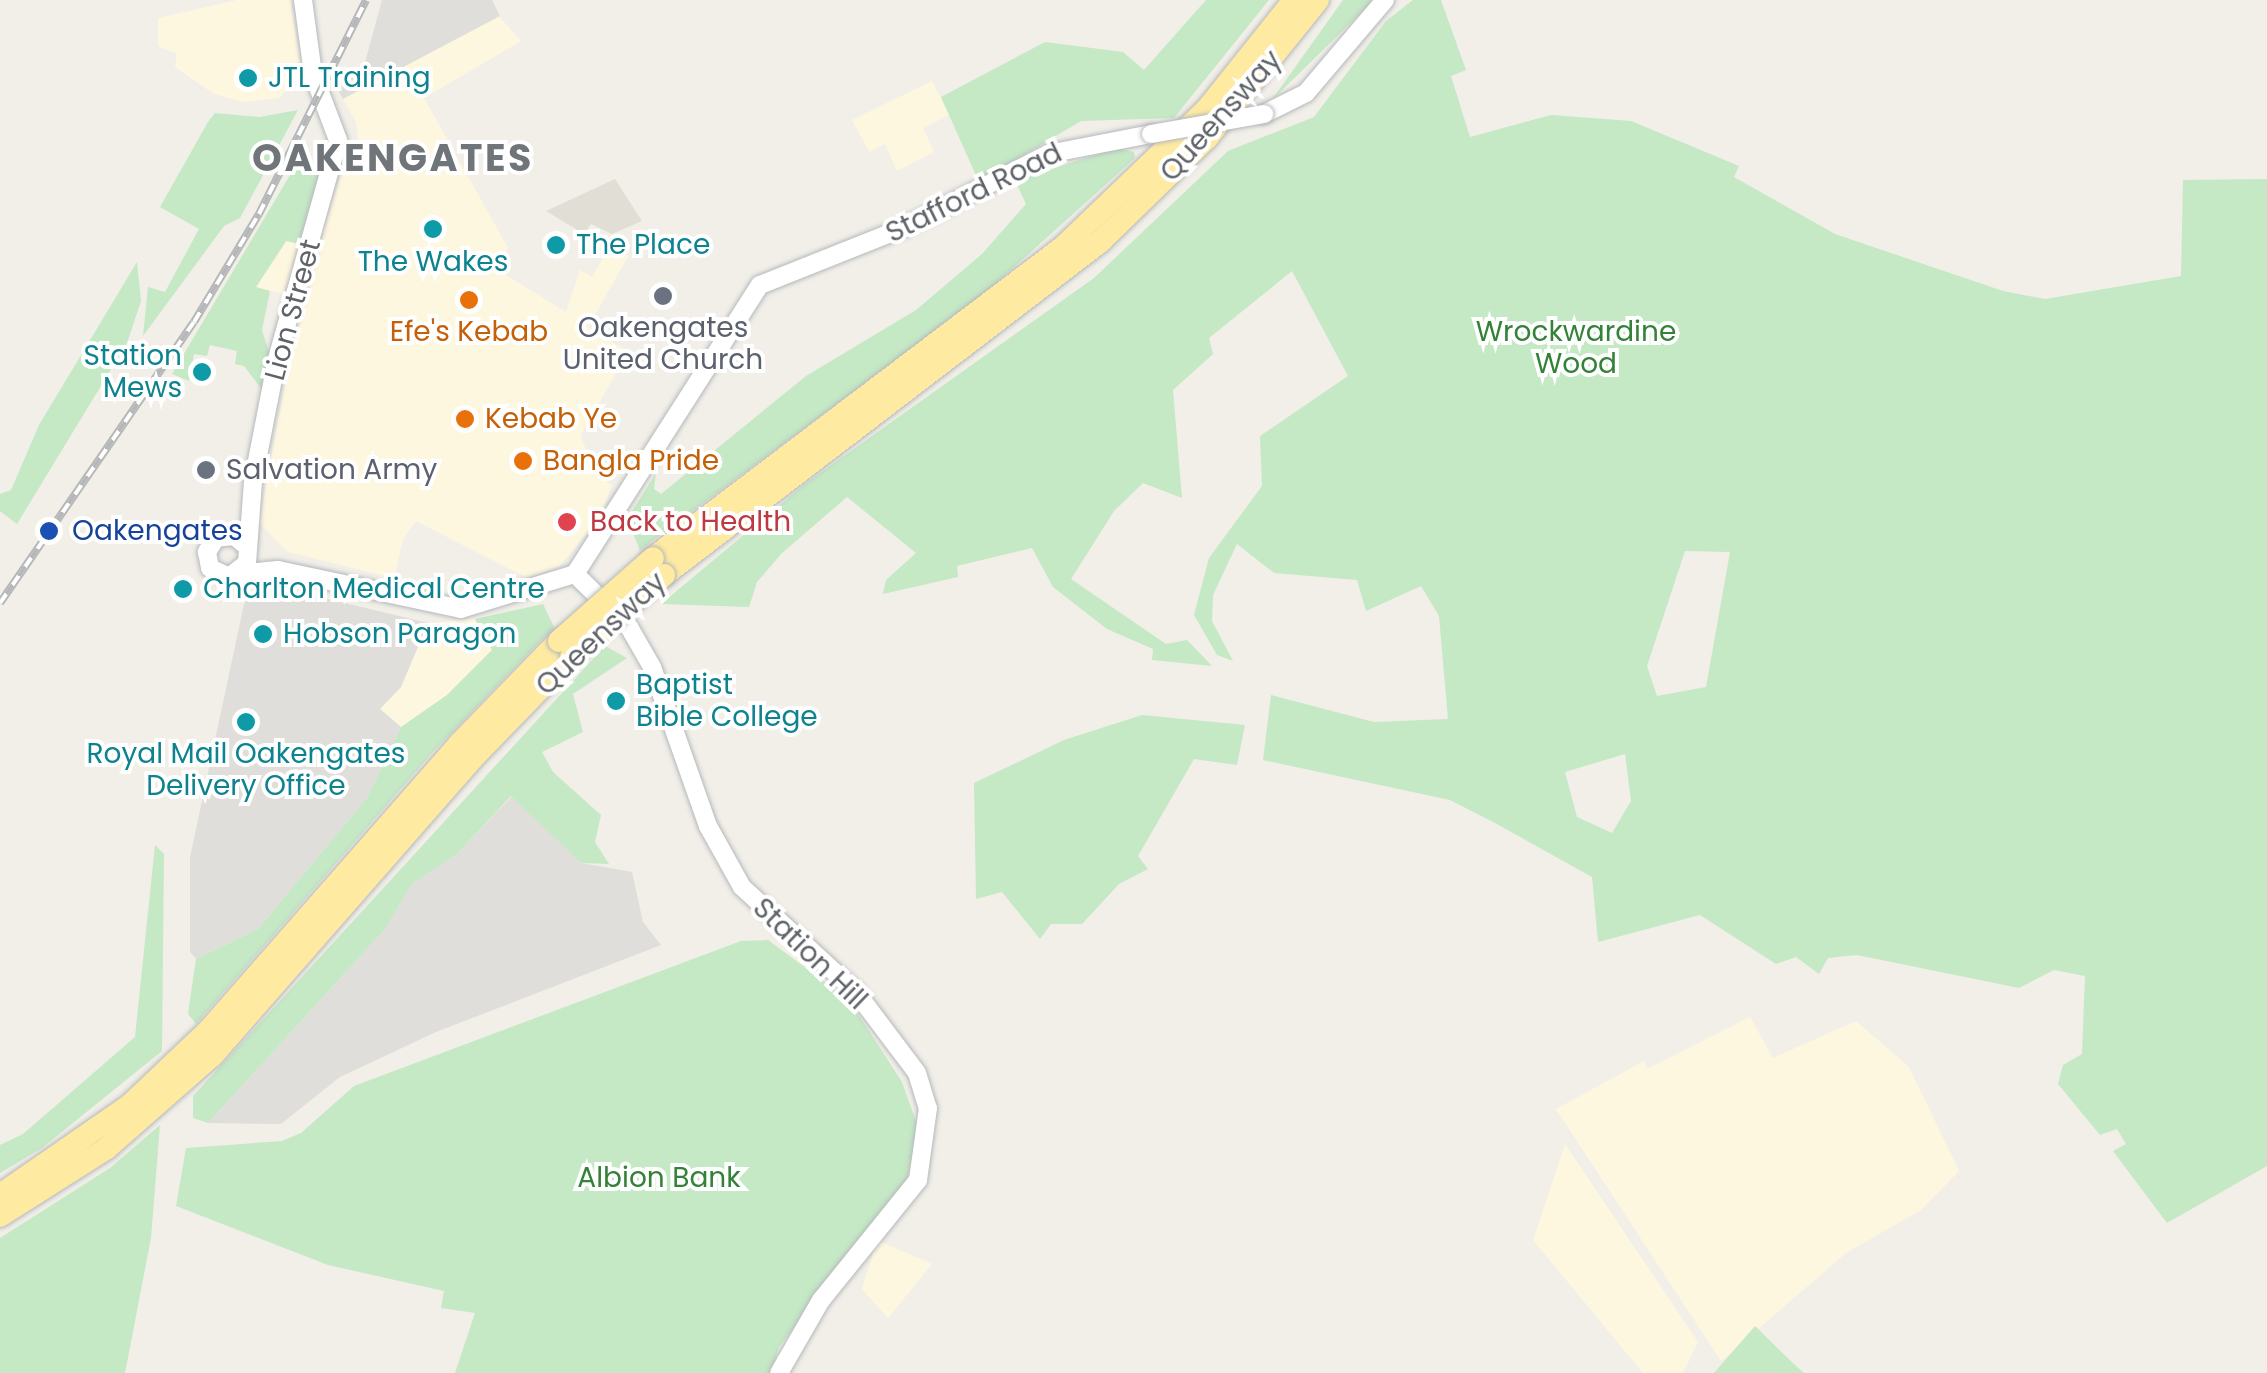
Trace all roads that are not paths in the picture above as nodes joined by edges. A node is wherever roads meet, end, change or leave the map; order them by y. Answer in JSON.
{"nodes":[{"id":1,"x":303,"y":0,"type":"edge"},
{"id":2,"x":1294,"y":0,"type":"edge"},
{"id":3,"x":1318,"y":0,"type":"edge"},
{"id":4,"x":1385,"y":0,"type":"edge"},
{"id":5,"x":253,"y":481,"type":"junction"},
{"id":6,"x":220,"y":536,"type":"junction"},
{"id":7,"x":246,"y":547,"type":"junction"},
{"id":8,"x":658,"y":566,"type":"junction"},
{"id":9,"x":278,"y":570,"type":"junction"},
{"id":10,"x":238,"y":574,"type":"junction"},
{"id":11,"x":574,"y":574,"type":"junction"},
{"id":12,"x":565,"y":649,"type":"junction"},
{"id":13,"x":0,"y":1195,"type":"edge"},
{"id":14,"x":0,"y":1216,"type":"edge"},
{"id":15,"x":778,"y":1373,"type":"edge"}],
"edges":[{"from":1,"to":5,"type":"street","name":"Lion Street"},
{"from":2,"to":8,"type":"highway","name":"Queensway"},
{"from":3,"to":8,"type":"highway","name":"Queensway"},
{"from":4,"to":11,"type":"street","name":"Stafford Road","bridge":true},
{"from":5,"to":6,"type":"street","name":"Lion Street"},
{"from":5,"to":7,"type":"street","name":"Lion Street"},
{"from":6,"to":7,"type":"street"},
{"from":6,"to":10,"type":"street"},
{"from":7,"to":9,"type":"street"},
{"from":7,"to":10,"type":"street"},
{"from":8,"to":12,"type":"highway","name":"Queensway","bridge":true},
{"from":9,"to":10,"type":"street"},
{"from":9,"to":11,"type":"street"},
{"from":11,"to":15,"type":"street","name":"Station Hill"},
{"from":12,"to":13,"type":"highway","name":"Queensway"},
{"from":12,"to":14,"type":"highway","name":"Queensway"}]}
